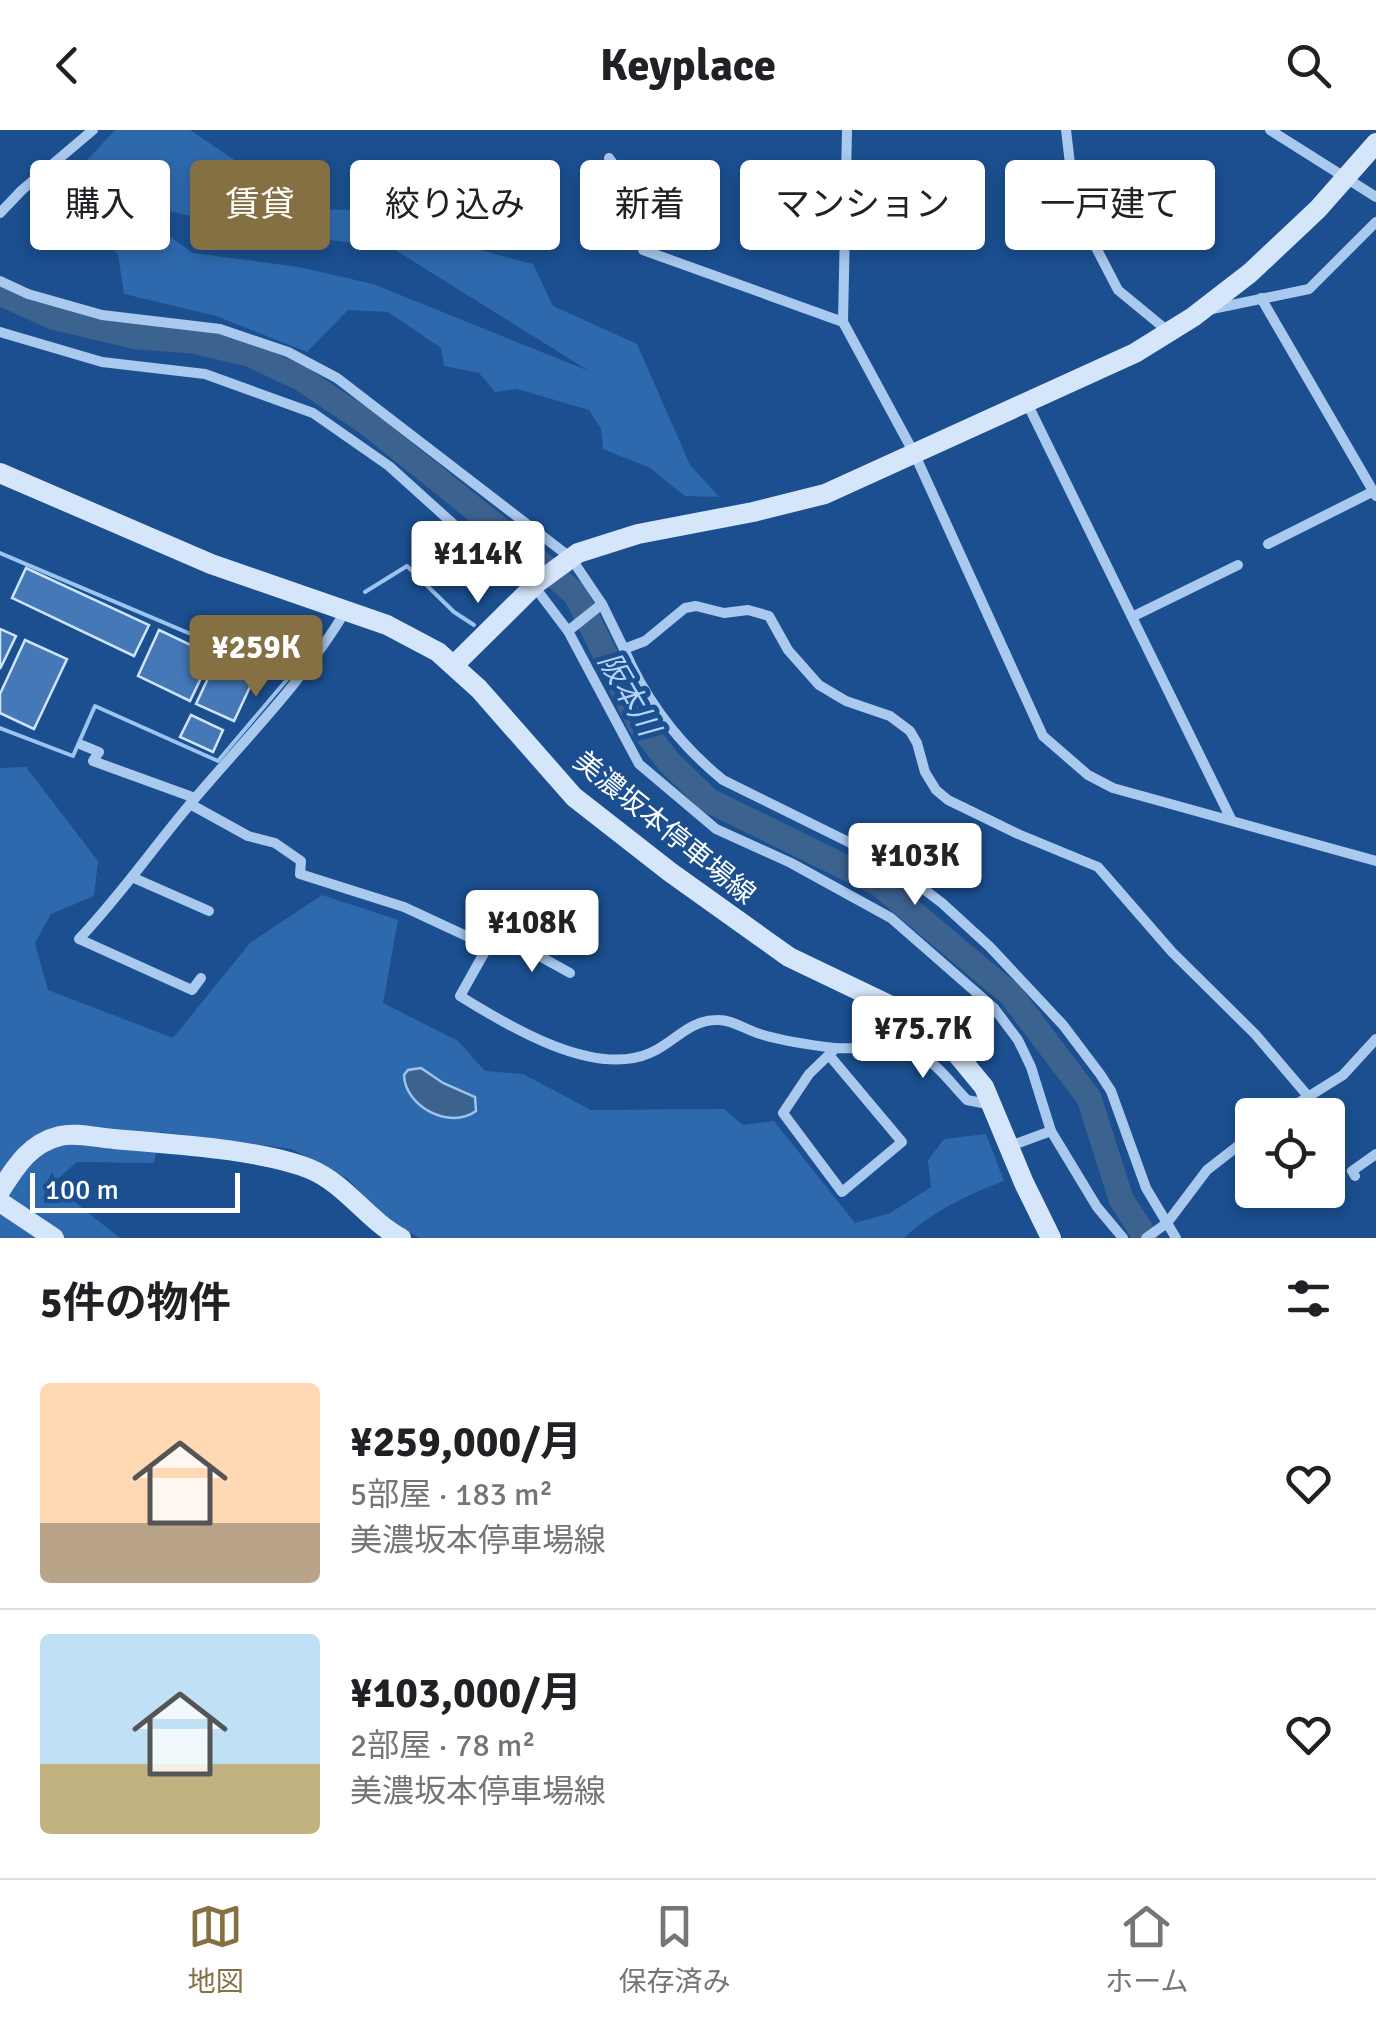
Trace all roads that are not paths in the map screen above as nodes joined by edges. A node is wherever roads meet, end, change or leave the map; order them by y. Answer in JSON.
{"nodes":[{"id":1,"x":93,"y":130,"type":"edge"},
{"id":2,"x":847,"y":130,"type":"edge"},
{"id":3,"x":1066,"y":130,"type":"edge"},
{"id":4,"x":1270,"y":130,"type":"edge"},
{"id":5,"x":1376,"y":144,"type":"edge"},
{"id":6,"x":609,"y":158,"type":"dead end"},
{"id":7,"x":1344,"y":179,"type":"junction"},
{"id":8,"x":1376,"y":197,"type":"edge"},
{"id":9,"x":0,"y":213,"type":"edge"},
{"id":10,"x":1376,"y":222,"type":"edge"},
{"id":11,"x":0,"y":282,"type":"edge"},
{"id":12,"x":1261,"y":298,"type":"junction"},
{"id":13,"x":1201,"y":311,"type":"junction"},
{"id":14,"x":843,"y":322,"type":"junction"},
{"id":15,"x":0,"y":332,"type":"edge"},
{"id":16,"x":1169,"y":332,"type":"junction"},
{"id":17,"x":1027,"y":404,"type":"junction"},
{"id":18,"x":915,"y":455,"type":"junction"},
{"id":19,"x":0,"y":474,"type":"edge"},
{"id":20,"x":1375,"y":493,"type":"edge"},
{"id":21,"x":1268,"y":544,"type":"dead end"},
{"id":22,"x":567,"y":560,"type":"junction"},
{"id":23,"x":1238,"y":565,"type":"dead end"},
{"id":24,"x":536,"y":585,"type":"junction"},
{"id":25,"x":602,"y":604,"type":"junction"},
{"id":26,"x":345,"y":612,"type":"junction"},
{"id":27,"x":1134,"y":616,"type":"junction"},
{"id":28,"x":568,"y":631,"type":"junction"},
{"id":29,"x":624,"y":649,"type":"junction"},
{"id":30,"x":454,"y":665,"type":"junction"},
{"id":31,"x":82,"y":745,"type":"dead end"},
{"id":32,"x":192,"y":802,"type":"junction"},
{"id":33,"x":1231,"y":820,"type":"junction"},
{"id":34,"x":1376,"y":861,"type":"edge"},
{"id":35,"x":134,"y":878,"type":"junction"},
{"id":36,"x":209,"y":912,"type":"dead end"},
{"id":37,"x":488,"y":946,"type":"junction"},
{"id":38,"x":570,"y":973,"type":"dead end"},
{"id":39,"x":200,"y":978,"type":"dead end"},
{"id":40,"x":1376,"y":1040,"type":"edge"},
{"id":41,"x":833,"y":1052,"type":"junction"},
{"id":42,"x":1308,"y":1096,"type":"junction"},
{"id":43,"x":1305,"y":1098,"type":"edge"},
{"id":44,"x":989,"y":1100,"type":"junction"},
{"id":45,"x":1051,"y":1132,"type":"junction"},
{"id":46,"x":1010,"y":1146,"type":"junction"},
{"id":47,"x":1235,"y":1148,"type":"edge"},
{"id":48,"x":1376,"y":1154,"type":"edge"},
{"id":49,"x":1355,"y":1176,"type":"dead end"},
{"id":50,"x":0,"y":1190,"type":"edge"},
{"id":51,"x":0,"y":1202,"type":"edge"},
{"id":52,"x":1165,"y":1225,"type":"junction"},
{"id":53,"x":54,"y":1238,"type":"edge"},
{"id":54,"x":401,"y":1238,"type":"edge"},
{"id":55,"x":1051,"y":1238,"type":"edge"},
{"id":56,"x":1123,"y":1238,"type":"edge"},
{"id":57,"x":1146,"y":1238,"type":"edge"},
{"id":58,"x":1176,"y":1238,"type":"edge"}],
"edges":[{"from":1,"to":9,"type":"street"},
{"from":2,"to":14,"type":"street"},
{"from":3,"to":16,"type":"street"},
{"from":4,"to":7,"type":"street"},
{"from":5,"to":7,"type":"street"},
{"from":6,"to":14,"type":"street"},
{"from":7,"to":8,"type":"street"},
{"from":7,"to":13,"type":"street"},
{"from":10,"to":12,"type":"street"},
{"from":11,"to":22,"type":"street"},
{"from":12,"to":13,"type":"street"},
{"from":12,"to":20,"type":"street"},
{"from":13,"to":16,"type":"street"},
{"from":14,"to":18,"type":"street"},
{"from":15,"to":24,"type":"street"},
{"from":16,"to":17,"type":"street"},
{"from":17,"to":18,"type":"street"},
{"from":17,"to":27,"type":"street"},
{"from":18,"to":22,"type":"street"},
{"from":18,"to":33,"type":"street"},
{"from":19,"to":26,"type":"street","name":"美濃坂本停車場線"},
{"from":20,"to":21,"type":"street"},
{"from":22,"to":24,"type":"street"},
{"from":22,"to":25,"type":"street"},
{"from":23,"to":27,"type":"street"},
{"from":24,"to":28,"type":"street"},
{"from":24,"to":30,"type":"street"},
{"from":25,"to":28,"type":"street"},
{"from":25,"to":29,"type":"street"},
{"from":26,"to":30,"type":"street","name":"美濃坂本停車場線"},
{"from":26,"to":32,"type":"street"},
{"from":27,"to":33,"type":"street"},
{"from":28,"to":45,"type":"street"},
{"from":29,"to":42,"type":"street"},
{"from":29,"to":52,"type":"street"},
{"from":30,"to":44,"type":"street","name":"美濃坂本停車場線"},
{"from":31,"to":32,"type":"street"},
{"from":32,"to":35,"type":"street"},
{"from":32,"to":37,"type":"street"},
{"from":33,"to":34,"type":"street"},
{"from":35,"to":36,"type":"street"},
{"from":35,"to":39,"type":"street"},
{"from":37,"to":38,"type":"street"},
{"from":37,"to":41,"type":"street"},
{"from":40,"to":42,"type":"street"},
{"from":41,"to":41,"type":"street"},
{"from":41,"to":44,"type":"street"},
{"from":42,"to":43,"type":"street"},
{"from":44,"to":46,"type":"street","name":"美濃坂本停車場線"},
{"from":45,"to":46,"type":"street"},
{"from":45,"to":56,"type":"street"},
{"from":46,"to":55,"type":"street","name":"美濃坂本停車場線"},
{"from":47,"to":52,"type":"street"},
{"from":48,"to":49,"type":"street"},
{"from":50,"to":54,"type":"street"},
{"from":51,"to":53,"type":"street"},
{"from":52,"to":57,"type":"street"},
{"from":52,"to":58,"type":"street"}]}
